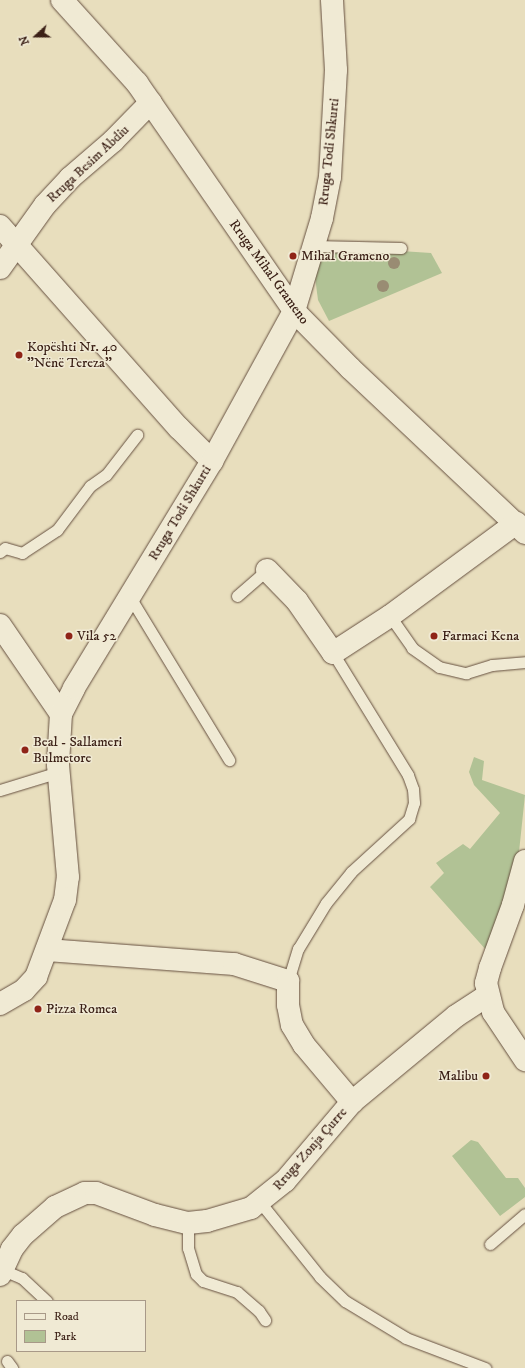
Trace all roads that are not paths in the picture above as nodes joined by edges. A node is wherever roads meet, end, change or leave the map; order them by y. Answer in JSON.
{"nodes":[{"id":1,"x":62,"y":0,"type":"edge"},
{"id":2,"x":332,"y":0,"type":"edge"},
{"id":3,"x":151,"y":102,"type":"junction"},
{"id":4,"x":0,"y":226,"type":"edge"},
{"id":5,"x":16,"y":246,"type":"junction"},
{"id":6,"x":314,"y":246,"type":"junction"},
{"id":7,"x":401,"y":248,"type":"dead end"},
{"id":8,"x":0,"y":268,"type":"edge"},
{"id":9,"x":294,"y":311,"type":"junction"},
{"id":10,"x":137,"y":435,"type":"dead end"},
{"id":11,"x":212,"y":460,"type":"junction"},
{"id":12,"x":521,"y":528,"type":"edge"},
{"id":13,"x":0,"y":552,"type":"edge"},
{"id":14,"x":267,"y":570,"type":"joint"},
{"id":15,"x":237,"y":596,"type":"dead end"},
{"id":16,"x":130,"y":597,"type":"junction"},
{"id":17,"x":390,"y":616,"type":"junction"},
{"id":18,"x":0,"y":625,"type":"edge"},
{"id":19,"x":333,"y":653,"type":"junction"},
{"id":20,"x":525,"y":662,"type":"edge"},
{"id":21,"x":61,"y":714,"type":"junction"},
{"id":22,"x":229,"y":760,"type":"dead end"},
{"id":23,"x":59,"y":772,"type":"junction"},
{"id":24,"x":0,"y":790,"type":"edge"},
{"id":25,"x":525,"y":861,"type":"edge"},
{"id":26,"x":47,"y":950,"type":"junction"},
{"id":27,"x":288,"y":981,"type":"junction"},
{"id":28,"x":487,"y":996,"type":"junction"},
{"id":29,"x":0,"y":1004,"type":"edge"},
{"id":30,"x":525,"y":1060,"type":"edge"},
{"id":31,"x":352,"y":1102,"type":"junction"},
{"id":32,"x":260,"y":1202,"type":"junction"},
{"id":33,"x":525,"y":1214,"type":"edge"},
{"id":34,"x":188,"y":1223,"type":"junction"},
{"id":35,"x":490,"y":1244,"type":"dead end"},
{"id":36,"x":2,"y":1272,"type":"edge"},
{"id":37,"x":46,"y":1300,"type":"edge"},
{"id":38,"x":265,"y":1320,"type":"dead end"},
{"id":39,"x":484,"y":1368,"type":"edge"}],
"edges":[{"from":1,"to":3,"type":"street","name":"Rruga Mihal Grameno"},
{"from":2,"to":6,"type":"street","name":"Rruga Todi Shkurti"},
{"from":3,"to":5,"type":"street","name":"Rruga Besim Abdiu"},
{"from":3,"to":9,"type":"street","name":"Rruga Mihal Grameno"},
{"from":4,"to":5,"type":"street"},
{"from":5,"to":8,"type":"street","name":"Rruga Besim Abdiu"},
{"from":5,"to":11,"type":"street"},
{"from":6,"to":7,"type":"lane"},
{"from":6,"to":9,"type":"street","name":"Rruga Todi Shkurti"},
{"from":9,"to":11,"type":"street","name":"Rruga Todi Shkurti"},
{"from":9,"to":12,"type":"street","name":"Rruga Mihal Grameno"},
{"from":10,"to":13,"type":"lane"},
{"from":11,"to":16,"type":"street","name":"Rruga Todi Shkurti"},
{"from":12,"to":17,"type":"street"},
{"from":14,"to":15,"type":"lane"},
{"from":14,"to":19,"type":"street"},
{"from":16,"to":21,"type":"street","name":"Rruga Todi Shkurti"},
{"from":16,"to":22,"type":"lane"},
{"from":17,"to":19,"type":"street"},
{"from":17,"to":20,"type":"lane"},
{"from":18,"to":21,"type":"street"},
{"from":19,"to":27,"type":"lane"},
{"from":21,"to":23,"type":"street","name":"Rruga Todi Shkurti"},
{"from":23,"to":24,"type":"lane"},
{"from":23,"to":26,"type":"street","name":"Rruga Todi Shkurti"},
{"from":25,"to":28,"type":"street"},
{"from":26,"to":27,"type":"street"},
{"from":26,"to":29,"type":"street","name":"Rruga Todi Shkurti"},
{"from":27,"to":31,"type":"street"},
{"from":28,"to":30,"type":"street"},
{"from":28,"to":31,"type":"street","name":"Rruga Zonja Çurre"},
{"from":31,"to":32,"type":"street","name":"Rruga Zonja Çurre"},
{"from":32,"to":34,"type":"street","name":"Rruga Zonja Çurre"},
{"from":32,"to":39,"type":"lane"},
{"from":33,"to":35,"type":"lane"},
{"from":34,"to":36,"type":"street","name":"Rruga Zonja Çurre"},
{"from":34,"to":38,"type":"lane"},
{"from":36,"to":37,"type":"lane"}]}
